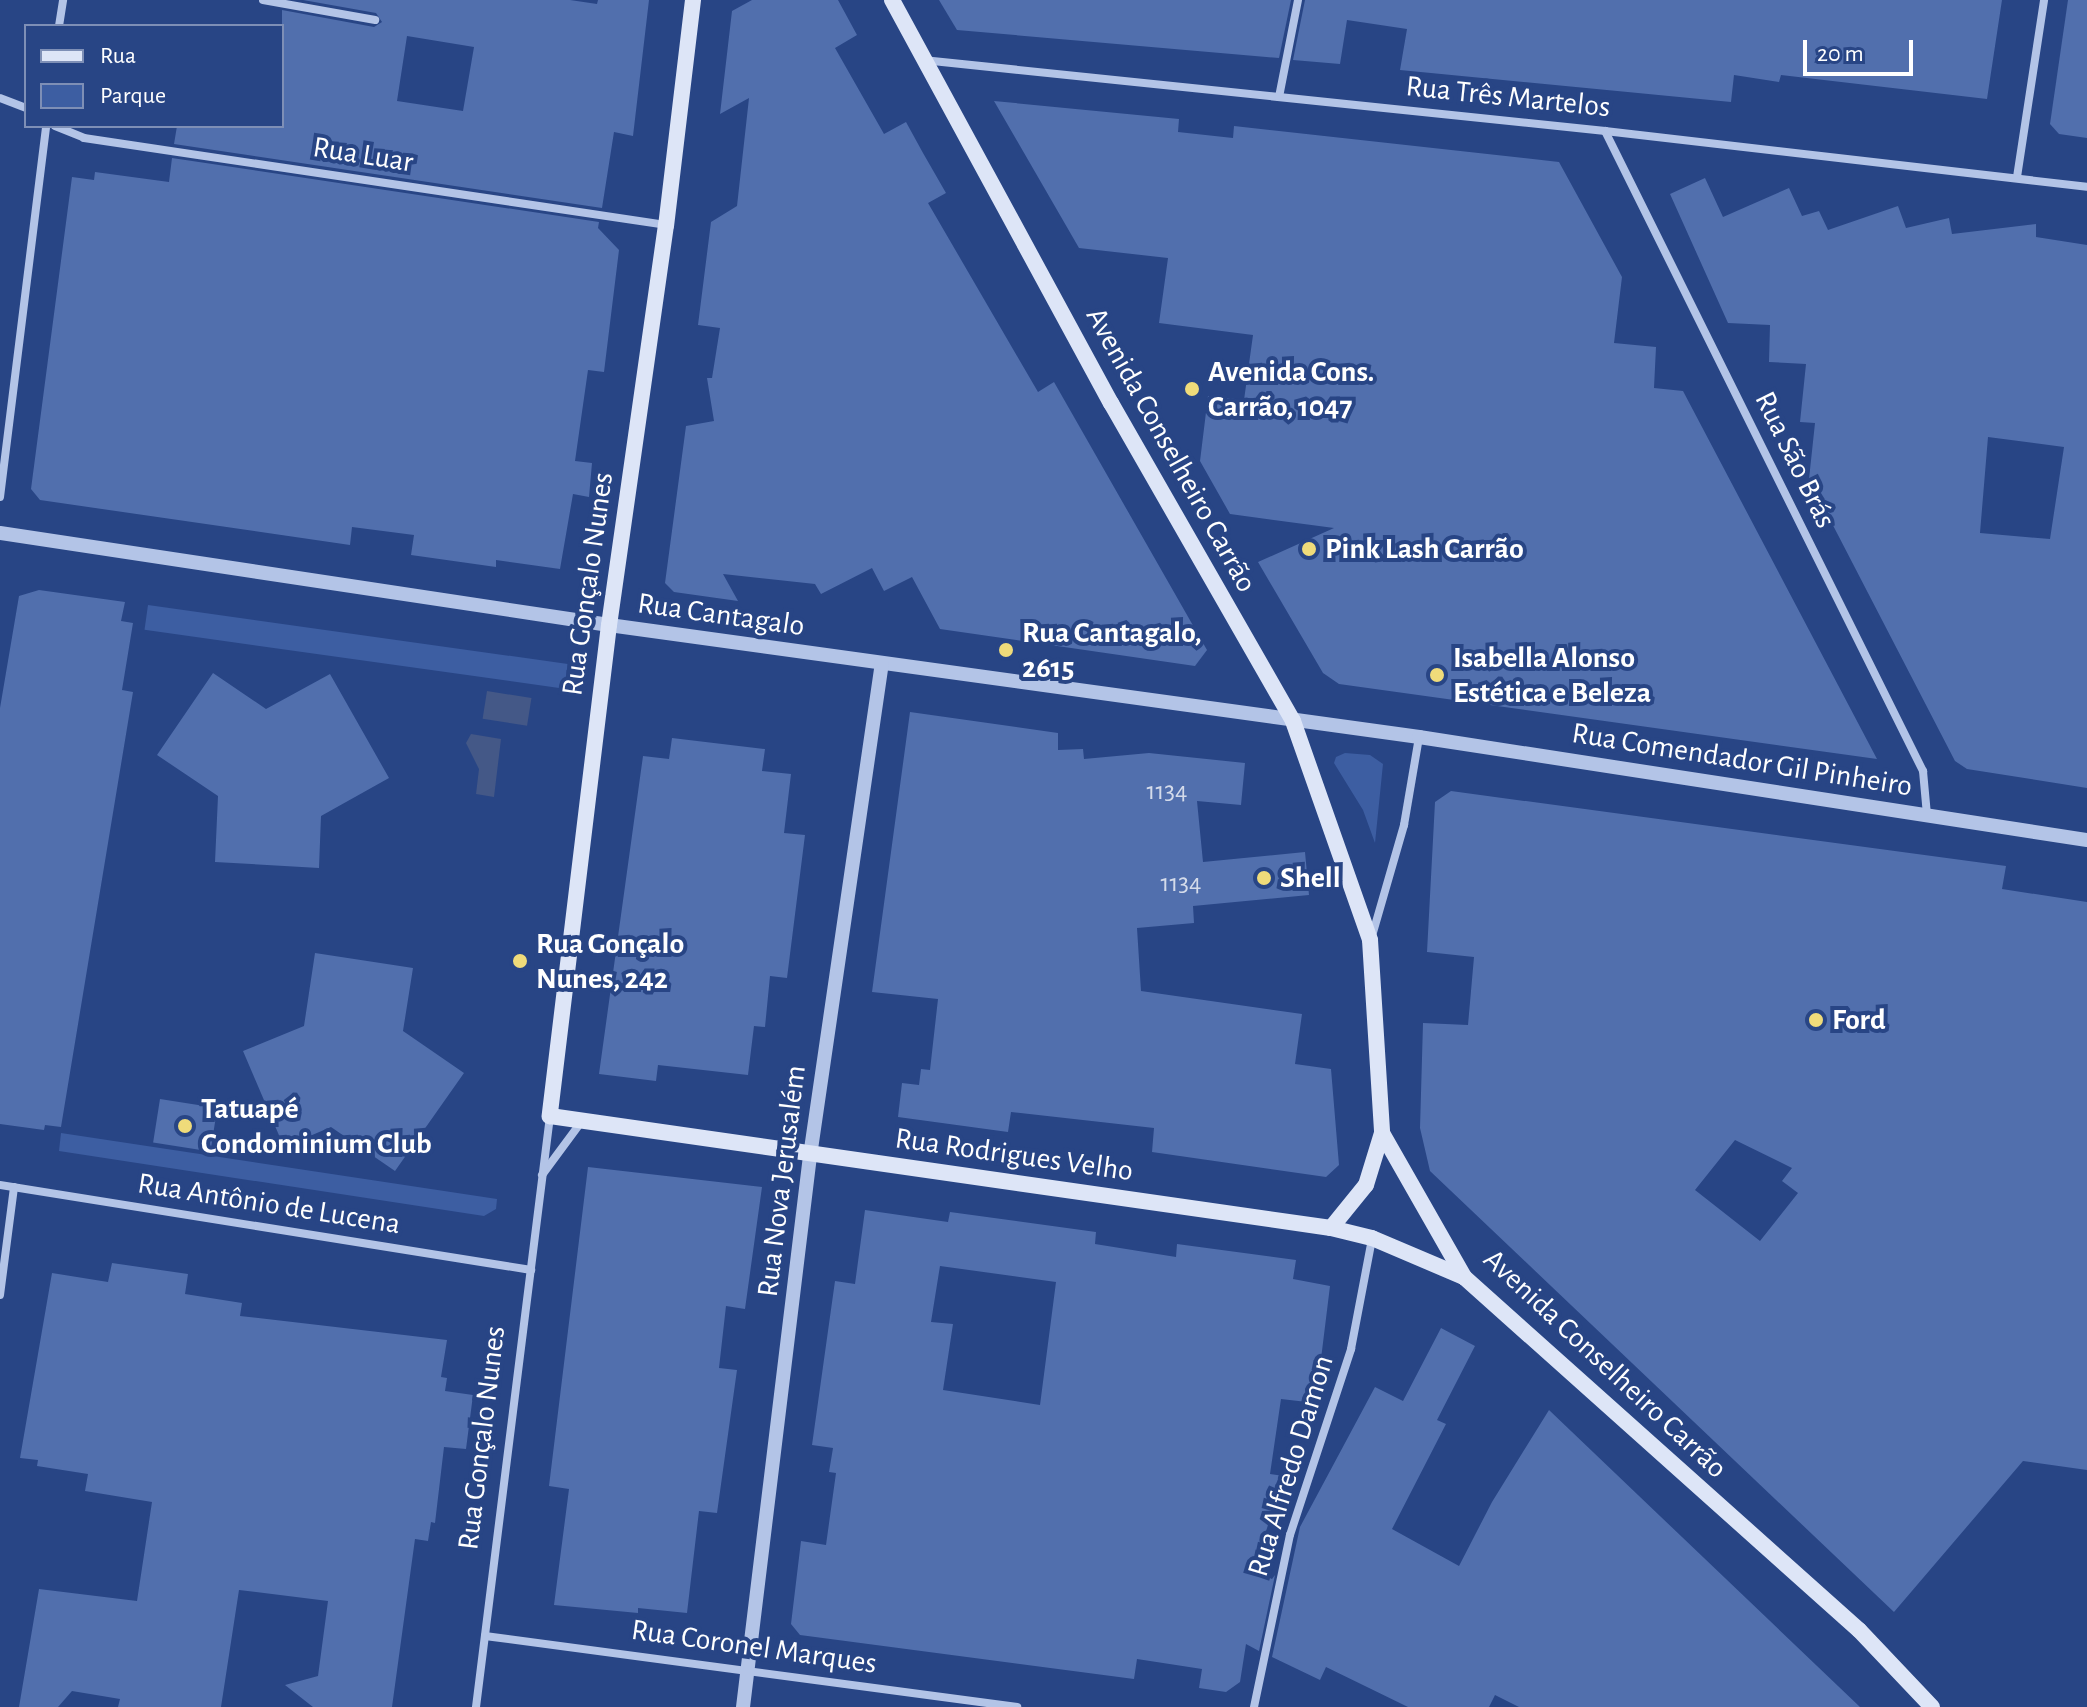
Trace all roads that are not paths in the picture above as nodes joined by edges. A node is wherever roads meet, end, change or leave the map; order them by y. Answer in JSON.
{"nodes":[{"id":1,"x":63,"y":0,"type":"edge"},
{"id":2,"x":263,"y":0,"type":"edge"},
{"id":3,"x":693,"y":0,"type":"edge"},
{"id":4,"x":892,"y":0,"type":"edge"},
{"id":5,"x":1298,"y":0,"type":"edge"},
{"id":6,"x":2044,"y":0,"type":"edge"},
{"id":7,"x":375,"y":20,"type":"dead end"},
{"id":8,"x":59,"y":24,"type":"edge"},
{"id":9,"x":922,"y":60,"type":"junction"},
{"id":10,"x":1279,"y":97,"type":"junction"},
{"id":11,"x":0,"y":98,"type":"edge"},
{"id":12,"x":24,"y":107,"type":"edge"},
{"id":13,"x":46,"y":128,"type":"edge"},
{"id":14,"x":60,"y":128,"type":"edge"},
{"id":15,"x":1605,"y":131,"type":"junction"},
{"id":16,"x":2017,"y":177,"type":"junction"},
{"id":17,"x":2087,"y":187,"type":"edge"},
{"id":18,"x":666,"y":225,"type":"junction"},
{"id":19,"x":0,"y":497,"type":"edge"},
{"id":20,"x":0,"y":533,"type":"edge"},
{"id":21,"x":609,"y":625,"type":"junction"},
{"id":22,"x":882,"y":663,"type":"junction"},
{"id":23,"x":1293,"y":721,"type":"junction"},
{"id":24,"x":1419,"y":737,"type":"junction"},
{"id":25,"x":1927,"y":815,"type":"junction"},
{"id":26,"x":2087,"y":840,"type":"edge"},
{"id":27,"x":1370,"y":940,"type":"junction"},
{"id":28,"x":550,"y":1116,"type":"junction"},
{"id":29,"x":582,"y":1121,"type":"junction"},
{"id":30,"x":1382,"y":1133,"type":"junction"},
{"id":31,"x":810,"y":1156,"type":"junction"},
{"id":32,"x":542,"y":1175,"type":"junction"},
{"id":33,"x":0,"y":1185,"type":"edge"},
{"id":34,"x":14,"y":1187,"type":"junction"},
{"id":35,"x":1331,"y":1228,"type":"junction"},
{"id":36,"x":1372,"y":1238,"type":"junction"},
{"id":37,"x":531,"y":1270,"type":"junction"},
{"id":38,"x":1464,"y":1277,"type":"junction"},
{"id":39,"x":0,"y":1295,"type":"edge"},
{"id":40,"x":485,"y":1636,"type":"junction"},
{"id":41,"x":748,"y":1670,"type":"junction"},
{"id":42,"x":476,"y":1707,"type":"edge"},
{"id":43,"x":743,"y":1707,"type":"edge"},
{"id":44,"x":1017,"y":1707,"type":"edge"},
{"id":45,"x":1254,"y":1707,"type":"edge"},
{"id":46,"x":1932,"y":1707,"type":"edge"}],
"edges":[{"from":1,"to":8,"type":"street"},
{"from":2,"to":7,"type":"street"},
{"from":3,"to":18,"type":"main road","name":"Rua Gonçalo Nunes"},
{"from":4,"to":9,"type":"main road","name":"Avenida Conselheiro Carrão"},
{"from":5,"to":10,"type":"street"},
{"from":6,"to":16,"type":"street"},
{"from":9,"to":10,"type":"street","name":"Rua Três Martelos"},
{"from":9,"to":23,"type":"main road","name":"Avenida Conselheiro Carrão"},
{"from":10,"to":15,"type":"street","name":"Rua Três Martelos"},
{"from":11,"to":12,"type":"street"},
{"from":13,"to":19,"type":"street"},
{"from":14,"to":18,"type":"street","name":"Rua Luar"},
{"from":15,"to":16,"type":"street","name":"Rua Três Martelos"},
{"from":15,"to":25,"type":"street","name":"Rua São Brás"},
{"from":16,"to":17,"type":"street","name":"Rua Três Martelos"},
{"from":18,"to":21,"type":"main road","name":"Rua Gonçalo Nunes"},
{"from":20,"to":21,"type":"street","name":"Rua Cantagalo"},
{"from":21,"to":22,"type":"street","name":"Rua Cantagalo"},
{"from":21,"to":28,"type":"main road","name":"Rua Gonçalo Nunes"},
{"from":22,"to":23,"type":"street","name":"Rua Cantagalo"},
{"from":22,"to":31,"type":"street","name":"Rua Nova Jerusalém"},
{"from":23,"to":24,"type":"street","name":"Rua Comendador Gil Pinheiro"},
{"from":23,"to":27,"type":"main road","name":"Avenida Conselheiro Carrão"},
{"from":24,"to":25,"type":"street","name":"Rua Comendador Gil Pinheiro"},
{"from":24,"to":27,"type":"street","name":"Avenida Conselheiro Carrão"},
{"from":25,"to":26,"type":"street","name":"Rua Comendador Gil Pinheiro"},
{"from":27,"to":30,"type":"main road","name":"Avenida Conselheiro Carrão"},
{"from":28,"to":29,"type":"main road","name":"Rua Rodrigues Velho"},
{"from":28,"to":32,"type":"street","name":"Rua Gonçalo Nunes"},
{"from":29,"to":31,"type":"main road","name":"Rua Rodrigues Velho"},
{"from":29,"to":32,"type":"street","name":"Rua Gonçalo Nunes"},
{"from":30,"to":35,"type":"main road"},
{"from":30,"to":38,"type":"main road","name":"Avenida Conselheiro Carrão"},
{"from":31,"to":35,"type":"main road","name":"Rua Rodrigues Velho"},
{"from":31,"to":41,"type":"street","name":"Rua Nova Jerusalém"},
{"from":32,"to":37,"type":"street","name":"Rua Gonçalo Nunes"},
{"from":33,"to":34,"type":"street","name":"Rua Antônio de Lucena"},
{"from":34,"to":37,"type":"street","name":"Rua Antônio de Lucena"},
{"from":34,"to":39,"type":"street"},
{"from":35,"to":36,"type":"main road","name":"Rua Rodrigues Velho"},
{"from":36,"to":38,"type":"main road","name":"Rua Rodrigues Velho"},
{"from":36,"to":45,"type":"street","name":"Rua Alfredo Damon"},
{"from":37,"to":40,"type":"street","name":"Rua Gonçalo Nunes"},
{"from":38,"to":46,"type":"main road","name":"Avenida Conselheiro Carrão"},
{"from":40,"to":41,"type":"street","name":"Rua Coronel Marques"},
{"from":40,"to":42,"type":"street","name":"Rua Gonçalo Nunes"},
{"from":41,"to":43,"type":"street","name":"Rua Nova Jerusalém"},
{"from":41,"to":44,"type":"street","name":"Rua Coronel Marques"}]}
